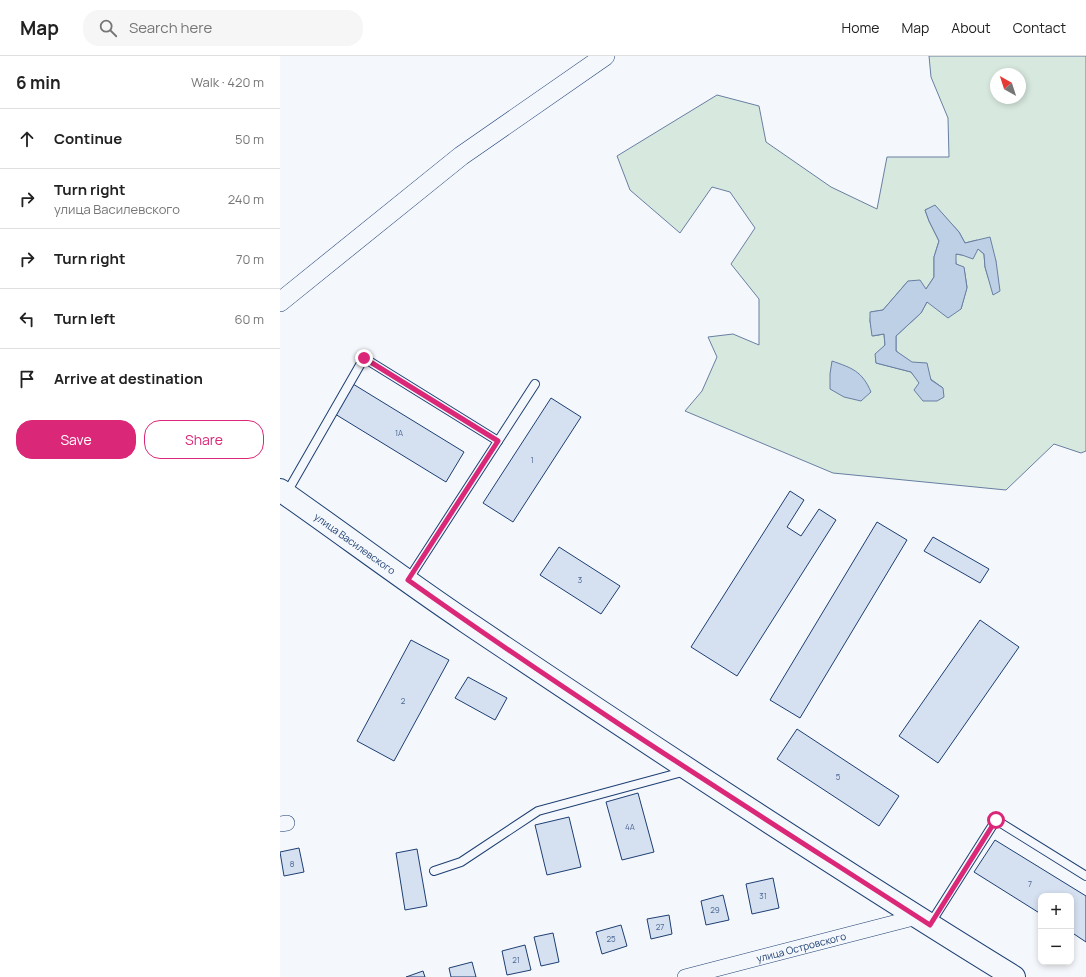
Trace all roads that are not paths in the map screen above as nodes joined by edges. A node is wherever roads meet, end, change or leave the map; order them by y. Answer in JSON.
{"nodes":[{"id":1,"x":605,"y":56,"type":"edge"},
{"id":2,"x":281,"y":299,"type":"edge"},
{"id":3,"x":535,"y":384,"type":"dead end"},
{"id":4,"x":498,"y":441,"type":"junction"},
{"id":5,"x":283,"y":492,"type":"edge"},
{"id":6,"x":408,"y":580,"type":"junction"},
{"id":7,"x":689,"y":770,"type":"junction"},
{"id":8,"x":434,"y":871,"type":"dead end"},
{"id":9,"x":1086,"y":876,"type":"edge"},
{"id":10,"x":923,"y":921,"type":"junction"},
{"id":11,"x":685,"y":977,"type":"edge"},
{"id":12,"x":1014,"y":977,"type":"edge"}],
"edges":[{"from":1,"to":2,"type":"street"},
{"from":3,"to":4,"type":"lane"},
{"from":4,"to":5,"type":"lane"},
{"from":4,"to":6,"type":"lane"},
{"from":5,"to":6,"type":"main road","name":"улица Василевского"},
{"from":6,"to":7,"type":"main road","name":"улица Василевского"},
{"from":7,"to":8,"type":"lane"},
{"from":7,"to":10,"type":"main road","name":"улица Василевского"},
{"from":9,"to":10,"type":"lane"},
{"from":10,"to":11,"type":"street","name":"улица Островского"},
{"from":10,"to":12,"type":"main road","name":"улица Василевского"}]}
